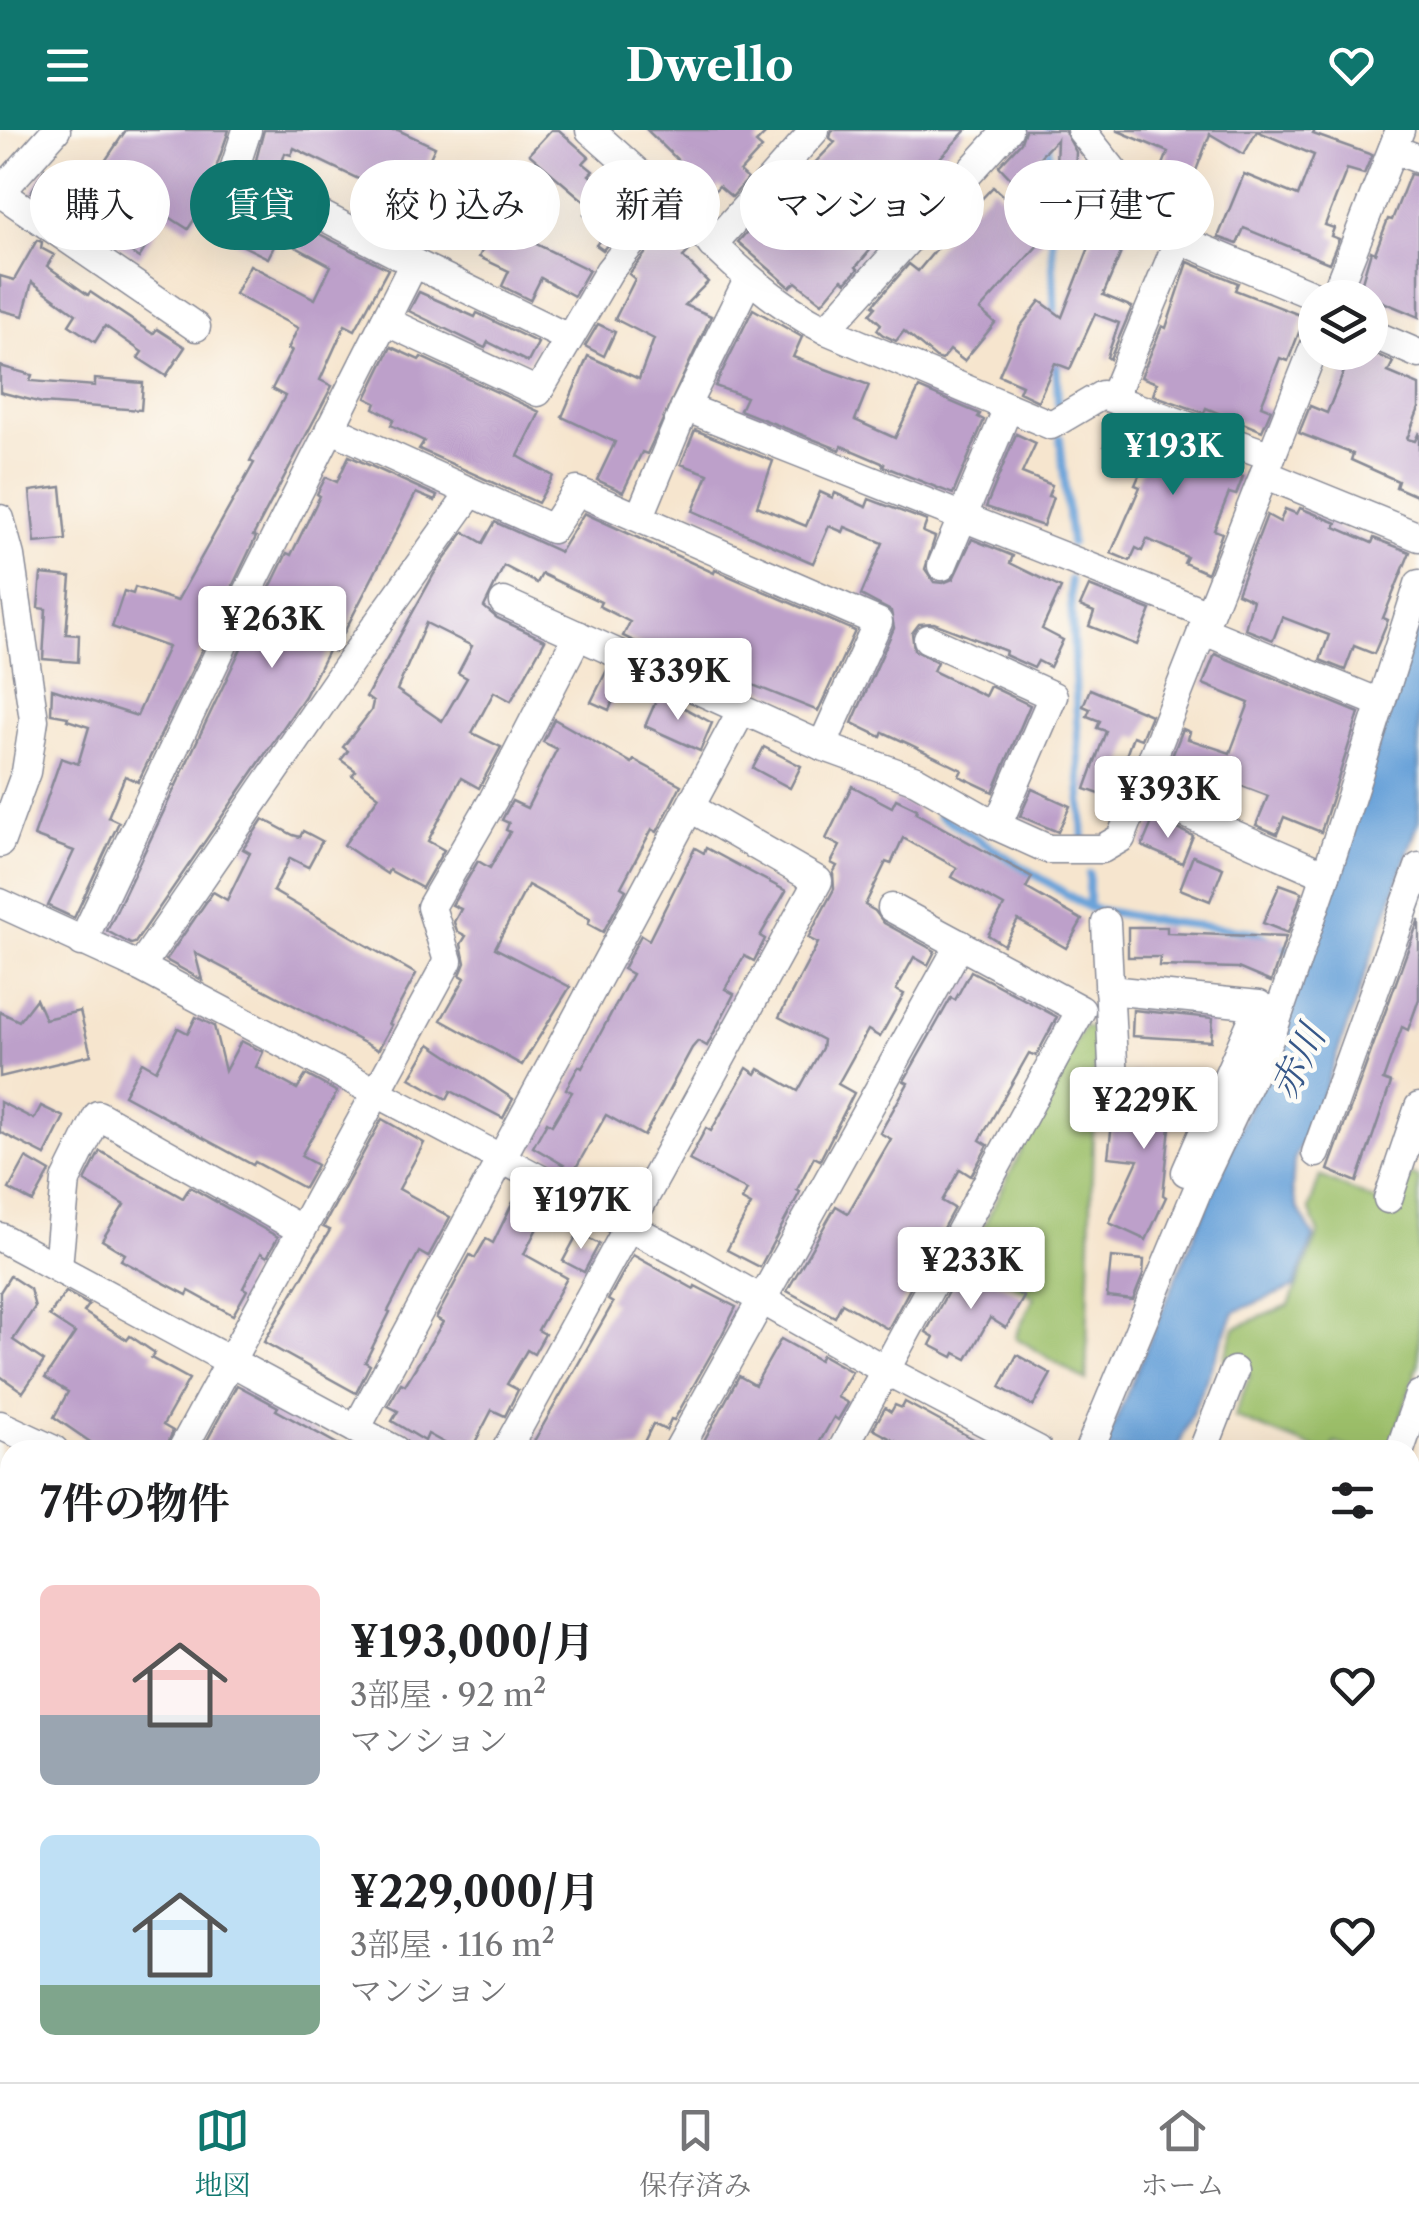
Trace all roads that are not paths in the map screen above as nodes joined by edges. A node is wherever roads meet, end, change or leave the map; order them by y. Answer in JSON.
{"nodes":[{"id":1,"x":56,"y":130,"type":"edge"},
{"id":2,"x":246,"y":130,"type":"edge"},
{"id":3,"x":814,"y":130,"type":"edge"},
{"id":4,"x":1008,"y":130,"type":"edge"},
{"id":5,"x":1081,"y":130,"type":"edge"},
{"id":6,"x":599,"y":133,"type":"edge"},
{"id":7,"x":1404,"y":146,"type":"edge"},
{"id":8,"x":626,"y":160,"type":"edge"},
{"id":9,"x":1105,"y":160,"type":"edge"},
{"id":10,"x":0,"y":193,"type":"edge"},
{"id":11,"x":720,"y":236,"type":"edge"},
{"id":12,"x":625,"y":250,"type":"edge"},
{"id":13,"x":717,"y":250,"type":"edge"},
{"id":14,"x":1174,"y":250,"type":"edge"},
{"id":15,"x":1205,"y":250,"type":"edge"},
{"id":16,"x":414,"y":264,"type":"junction"},
{"id":17,"x":748,"y":280,"type":"junction"},
{"id":18,"x":1342,"y":280,"type":"edge"},
{"id":19,"x":1298,"y":289,"type":"edge"},
{"id":20,"x":386,"y":320,"type":"junction"},
{"id":21,"x":196,"y":327,"type":"dead end"},
{"id":22,"x":826,"y":330,"type":"junction"},
{"id":23,"x":568,"y":338,"type":"junction"},
{"id":24,"x":1388,"y":341,"type":"edge"},
{"id":25,"x":1419,"y":354,"type":"edge"},
{"id":26,"x":1305,"y":370,"type":"edge"},
{"id":27,"x":1113,"y":398,"type":"junction"},
{"id":28,"x":686,"y":407,"type":"junction"},
{"id":29,"x":1008,"y":408,"type":"junction"},
{"id":30,"x":330,"y":428,"type":"junction"},
{"id":31,"x":1267,"y":465,"type":"junction"},
{"id":32,"x":470,"y":494,"type":"junction"},
{"id":33,"x":640,"y":516,"type":"junction"},
{"id":34,"x":962,"y":518,"type":"junction"},
{"id":35,"x":0,"y":520,"type":"edge"},
{"id":36,"x":1419,"y":538,"type":"edge"},
{"id":37,"x":942,"y":566,"type":"dead end"},
{"id":38,"x":1419,"y":584,"type":"edge"},
{"id":39,"x":504,"y":602,"type":"dead end"},
{"id":40,"x":1205,"y":622,"type":"junction"},
{"id":41,"x":578,"y":635,"type":"junction"},
{"id":42,"x":928,"y":640,"type":"dead end"},
{"id":43,"x":1380,"y":703,"type":"junction"},
{"id":44,"x":742,"y":710,"type":"junction"},
{"id":45,"x":822,"y":746,"type":"junction"},
{"id":46,"x":1137,"y":792,"type":"junction"},
{"id":47,"x":691,"y":808,"type":"junction"},
{"id":48,"x":997,"y":826,"type":"junction"},
{"id":49,"x":0,"y":843,"type":"edge"},
{"id":50,"x":1419,"y":867,"type":"edge"},
{"id":51,"x":1326,"y":875,"type":"junction"},
{"id":52,"x":1414,"y":900,"type":"edge"},
{"id":53,"x":0,"y":903,"type":"edge"},
{"id":54,"x":892,"y":908,"type":"dead end"},
{"id":55,"x":1106,"y":923,"type":"dead end"},
{"id":56,"x":82,"y":942,"type":"junction"},
{"id":57,"x":960,"y":944,"type":"junction"},
{"id":58,"x":140,"y":967,"type":"junction"},
{"id":59,"x":1109,"y":990,"type":"junction"},
{"id":60,"x":373,"y":1093,"type":"junction"},
{"id":61,"x":1115,"y":1102,"type":"dead end"},
{"id":62,"x":1419,"y":1107,"type":"edge"},
{"id":63,"x":1316,"y":1152,"type":"dead end"},
{"id":64,"x":500,"y":1160,"type":"junction"},
{"id":65,"x":1200,"y":1184,"type":"junction"},
{"id":66,"x":1388,"y":1199,"type":"dead end"},
{"id":67,"x":628,"y":1227,"type":"junction"},
{"id":68,"x":300,"y":1229,"type":"junction"},
{"id":69,"x":3,"y":1246,"type":"edge"},
{"id":70,"x":58,"y":1267,"type":"junction"},
{"id":71,"x":762,"y":1301,"type":"junction"},
{"id":72,"x":229,"y":1361,"type":"junction"},
{"id":73,"x":886,"y":1370,"type":"junction"},
{"id":74,"x":1234,"y":1371,"type":"dead end"},
{"id":75,"x":1419,"y":1395,"type":"edge"},
{"id":76,"x":0,"y":1425,"type":"edge"},
{"id":77,"x":356,"y":1429,"type":"junction"},
{"id":78,"x":32,"y":1440,"type":"edge"},
{"id":79,"x":187,"y":1440,"type":"edge"},
{"id":80,"x":376,"y":1440,"type":"edge"},
{"id":81,"x":511,"y":1440,"type":"edge"},
{"id":82,"x":684,"y":1440,"type":"edge"},
{"id":83,"x":848,"y":1440,"type":"edge"},
{"id":84,"x":1019,"y":1440,"type":"edge"},
{"id":85,"x":1093,"y":1440,"type":"edge"},
{"id":86,"x":1207,"y":1440,"type":"edge"},
{"id":87,"x":1403,"y":1440,"type":"edge"}],
"edges":[{"from":1,"to":10,"type":"street"},
{"from":2,"to":16,"type":"street"},
{"from":3,"to":11,"type":"street"},
{"from":4,"to":22,"type":"street"},
{"from":5,"to":9,"type":"street"},
{"from":6,"to":8,"type":"street"},
{"from":7,"to":18,"type":"street"},
{"from":10,"to":21,"type":"street"},
{"from":12,"to":23,"type":"street"},
{"from":13,"to":17,"type":"street"},
{"from":14,"to":27,"type":"street"},
{"from":15,"to":19,"type":"street"},
{"from":16,"to":20,"type":"street"},
{"from":16,"to":23,"type":"street"},
{"from":17,"to":22,"type":"street"},
{"from":17,"to":28,"type":"street"},
{"from":20,"to":23,"type":"street"},
{"from":20,"to":30,"type":"street"},
{"from":22,"to":29,"type":"street"},
{"from":24,"to":25,"type":"street"},
{"from":26,"to":31,"type":"street"},
{"from":27,"to":29,"type":"street"},
{"from":27,"to":31,"type":"street"},
{"from":28,"to":33,"type":"street"},
{"from":28,"to":34,"type":"street"},
{"from":29,"to":34,"type":"street"},
{"from":30,"to":32,"type":"street"},
{"from":30,"to":56,"type":"street"},
{"from":31,"to":36,"type":"street"},
{"from":31,"to":40,"type":"street"},
{"from":32,"to":33,"type":"street"},
{"from":32,"to":58,"type":"street"},
{"from":33,"to":45,"type":"street"},
{"from":34,"to":37,"type":"street"},
{"from":34,"to":40,"type":"street"},
{"from":35,"to":49,"type":"street"},
{"from":38,"to":43,"type":"street"},
{"from":39,"to":41,"type":"street"},
{"from":40,"to":43,"type":"street"},
{"from":40,"to":46,"type":"street"},
{"from":41,"to":44,"type":"street"},
{"from":41,"to":60,"type":"street"},
{"from":42,"to":48,"type":"street"},
{"from":43,"to":51,"type":"street"},
{"from":44,"to":45,"type":"street"},
{"from":44,"to":47,"type":"street"},
{"from":45,"to":48,"type":"street"},
{"from":46,"to":48,"type":"street"},
{"from":46,"to":51,"type":"street"},
{"from":47,"to":64,"type":"street"},
{"from":47,"to":67,"type":"street"},
{"from":50,"to":52,"type":"street"},
{"from":51,"to":65,"type":"street"},
{"from":52,"to":63,"type":"street"},
{"from":53,"to":56,"type":"street"},
{"from":54,"to":57,"type":"street"},
{"from":55,"to":59,"type":"street"},
{"from":56,"to":58,"type":"street"},
{"from":57,"to":71,"type":"street"},
{"from":57,"to":73,"type":"street"},
{"from":58,"to":60,"type":"street"},
{"from":59,"to":61,"type":"street"},
{"from":59,"to":65,"type":"street"},
{"from":60,"to":64,"type":"street"},
{"from":60,"to":68,"type":"street"},
{"from":62,"to":66,"type":"street"},
{"from":64,"to":67,"type":"street"},
{"from":64,"to":77,"type":"street"},
{"from":65,"to":85,"type":"street"},
{"from":67,"to":71,"type":"street"},
{"from":67,"to":81,"type":"street"},
{"from":68,"to":70,"type":"street"},
{"from":68,"to":72,"type":"street"},
{"from":69,"to":70,"type":"street"},
{"from":70,"to":72,"type":"street"},
{"from":71,"to":73,"type":"street"},
{"from":71,"to":82,"type":"street"},
{"from":72,"to":77,"type":"street"},
{"from":72,"to":79,"type":"street"},
{"from":73,"to":83,"type":"street"},
{"from":73,"to":84,"type":"street"},
{"from":74,"to":86,"type":"street"},
{"from":75,"to":87,"type":"street"},
{"from":76,"to":78,"type":"street"},
{"from":77,"to":80,"type":"street"}]}
